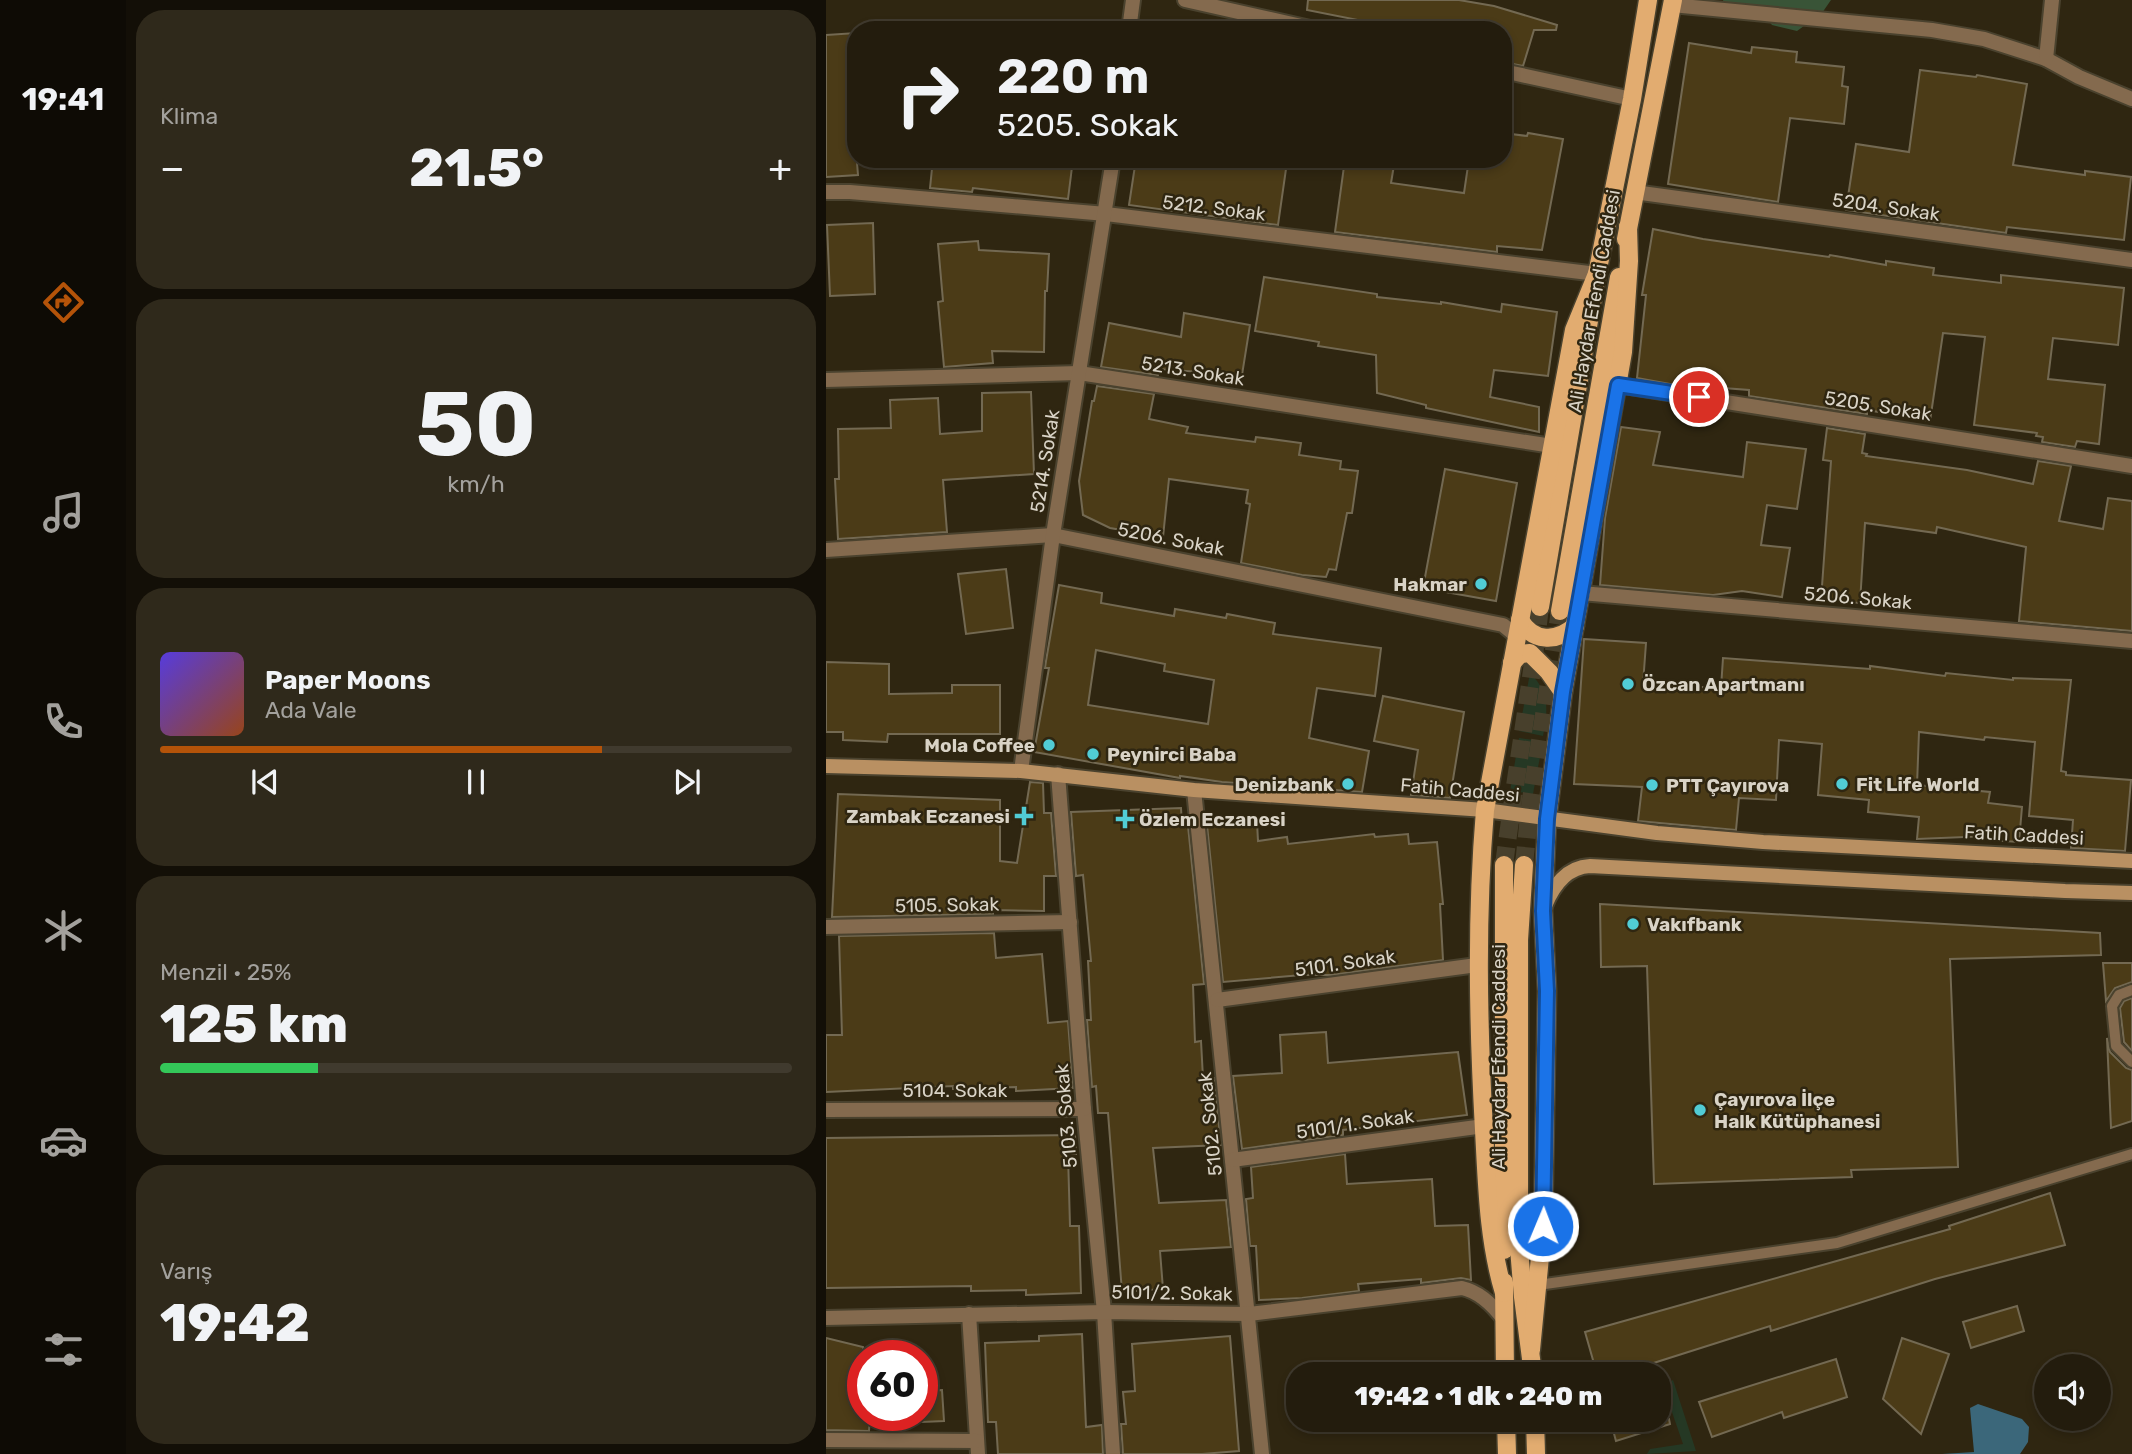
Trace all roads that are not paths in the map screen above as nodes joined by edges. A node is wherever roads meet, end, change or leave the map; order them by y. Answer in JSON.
{"nodes":[{"id":1,"x":1133,"y":0,"type":"edge"},
{"id":2,"x":1185,"y":0,"type":"edge"},
{"id":3,"x":1648,"y":0,"type":"edge"},
{"id":4,"x":2052,"y":0,"type":"edge"},
{"id":5,"x":1673,"y":2,"type":"edge"},
{"id":6,"x":1130,"y":21,"type":"edge"},
{"id":7,"x":1279,"y":21,"type":"edge"},
{"id":8,"x":2046,"y":59,"type":"junction"},
{"id":9,"x":1512,"y":73,"type":"edge"},
{"id":10,"x":1632,"y":99,"type":"junction"},
{"id":11,"x":2132,"y":99,"type":"edge"},
{"id":12,"x":1112,"y":168,"type":"edge"},
{"id":13,"x":826,"y":192,"type":"edge"},
{"id":14,"x":1634,"y":192,"type":"junction"},
{"id":15,"x":1105,"y":214,"type":"junction"},
{"id":16,"x":1628,"y":227,"type":"junction"},
{"id":17,"x":2132,"y":260,"type":"edge"},
{"id":18,"x":1597,"y":274,"type":"junction"},
{"id":19,"x":1079,"y":373,"type":"junction"},
{"id":20,"x":826,"y":380,"type":"edge"},
{"id":21,"x":1618,"y":385,"type":"junction"},
{"id":22,"x":1552,"y":446,"type":"junction"},
{"id":23,"x":2132,"y":466,"type":"edge"},
{"id":24,"x":1053,"y":535,"type":"junction"},
{"id":25,"x":826,"y":550,"type":"edge"},
{"id":26,"x":1581,"y":593,"type":"junction"},
{"id":27,"x":1541,"y":607,"type":"tunnel mouth"},
{"id":28,"x":1560,"y":611,"type":"tunnel mouth"},
{"id":29,"x":1512,"y":622,"type":"junction"},
{"id":30,"x":1575,"y":626,"type":"junction"},
{"id":31,"x":2132,"y":641,"type":"edge"},
{"id":32,"x":1517,"y":652,"type":"junction"},
{"id":33,"x":1563,"y":692,"type":"junction"},
{"id":34,"x":826,"y":766,"type":"edge"},
{"id":35,"x":1021,"y":771,"type":"junction"},
{"id":36,"x":1058,"y":774,"type":"junction"},
{"id":37,"x":1194,"y":790,"type":"junction"},
{"id":38,"x":1485,"y":810,"type":"junction"},
{"id":39,"x":1547,"y":819,"type":"junction"},
{"id":40,"x":2132,"y":861,"type":"edge"},
{"id":41,"x":1504,"y":865,"type":"tunnel mouth"},
{"id":42,"x":1524,"y":865,"type":"tunnel mouth"},
{"id":43,"x":2132,"y":893,"type":"edge"},
{"id":44,"x":1543,"y":911,"type":"junction"},
{"id":45,"x":1070,"y":922,"type":"junction"},
{"id":46,"x":826,"y":927,"type":"edge"},
{"id":47,"x":1478,"y":965,"type":"junction"},
{"id":48,"x":2132,"y":990,"type":"edge"},
{"id":49,"x":1217,"y":1000,"type":"junction"},
{"id":50,"x":2132,"y":1062,"type":"edge"},
{"id":51,"x":1084,"y":1109,"type":"junction"},
{"id":52,"x":826,"y":1110,"type":"edge"},
{"id":53,"x":1484,"y":1126,"type":"junction"},
{"id":54,"x":2132,"y":1154,"type":"edge"},
{"id":55,"x":1232,"y":1160,"type":"junction"},
{"id":56,"x":1538,"y":1284,"type":"junction"},
{"id":57,"x":1504,"y":1293,"type":"junction"},
{"id":58,"x":1104,"y":1312,"type":"junction"},
{"id":59,"x":969,"y":1314,"type":"junction"},
{"id":60,"x":1249,"y":1314,"type":"junction"},
{"id":61,"x":826,"y":1318,"type":"edge"},
{"id":62,"x":1504,"y":1320,"type":"junction"},
{"id":63,"x":1531,"y":1350,"type":"junction"},
{"id":64,"x":1505,"y":1362,"type":"edge"},
{"id":65,"x":1532,"y":1362,"type":"edge"},
{"id":66,"x":1506,"y":1432,"type":"edge"},
{"id":67,"x":1535,"y":1432,"type":"edge"},
{"id":68,"x":826,"y":1440,"type":"edge"},
{"id":69,"x":977,"y":1448,"type":"edge"},
{"id":70,"x":1113,"y":1454,"type":"edge"},
{"id":71,"x":1262,"y":1454,"type":"edge"},
{"id":72,"x":1507,"y":1454,"type":"edge"},
{"id":73,"x":1536,"y":1454,"type":"edge"}],
"edges":[{"from":1,"to":6,"type":"street"},
{"from":2,"to":7,"type":"street"},
{"from":3,"to":10,"type":"main road","name":"Ali Haydar Efendi Caddesi"},
{"from":4,"to":8,"type":"street"},
{"from":5,"to":8,"type":"street"},
{"from":5,"to":14,"type":"main road","name":"Ali Haydar Efendi Caddesi"},
{"from":8,"to":11,"type":"street"},
{"from":9,"to":10,"type":"street"},
{"from":10,"to":18,"type":"main road","name":"Ali Haydar Efendi Caddesi"},
{"from":12,"to":15,"type":"street","name":"5214. Sokak"},
{"from":13,"to":15,"type":"street","name":"5212. Sokak"},
{"from":14,"to":16,"type":"main road","name":"Ali Haydar Efendi Caddesi"},
{"from":14,"to":17,"type":"street","name":"5204. Sokak"},
{"from":15,"to":18,"type":"street","name":"5212. Sokak"},
{"from":15,"to":19,"type":"street","name":"5214. Sokak"},
{"from":16,"to":21,"type":"main road"},
{"from":16,"to":28,"type":"main road","name":"Ali Haydar Efendi Caddesi"},
{"from":18,"to":22,"type":"main road"},
{"from":18,"to":27,"type":"main road","name":"Ali Haydar Efendi Caddesi"},
{"from":19,"to":20,"type":"street","name":"5213. Sokak"},
{"from":19,"to":22,"type":"street","name":"5213. Sokak"},
{"from":19,"to":24,"type":"street","name":"5214. Sokak"},
{"from":21,"to":23,"type":"street","name":"5205. Sokak"},
{"from":21,"to":26,"type":"main road"},
{"from":22,"to":29,"type":"main road"},
{"from":24,"to":25,"type":"street","name":"5206. Sokak"},
{"from":24,"to":29,"type":"street","name":"5206. Sokak"},
{"from":24,"to":35,"type":"street","name":"5214. Sokak"},
{"from":26,"to":30,"type":"main road"},
{"from":26,"to":31,"type":"street","name":"5206. Sokak"},
{"from":29,"to":30,"type":"main road"},
{"from":29,"to":32,"type":"main road"},
{"from":30,"to":33,"type":"main road"},
{"from":32,"to":33,"type":"main road"},
{"from":32,"to":38,"type":"main road"},
{"from":33,"to":39,"type":"main road"},
{"from":34,"to":35,"type":"street","name":"Fatih Caddesi"},
{"from":35,"to":36,"type":"street","name":"Fatih Caddesi"},
{"from":36,"to":37,"type":"street","name":"Fatih Caddesi"},
{"from":36,"to":45,"type":"street","name":"5103. Sokak"},
{"from":37,"to":38,"type":"street","name":"Fatih Caddesi"},
{"from":37,"to":49,"type":"street","name":"5102. Sokak"},
{"from":38,"to":39,"type":"street","name":"Fatih Caddesi"},
{"from":38,"to":47,"type":"main road"},
{"from":39,"to":40,"type":"street","name":"Fatih Caddesi"},
{"from":39,"to":44,"type":"main road"},
{"from":41,"to":57,"type":"main road","name":"Ali Haydar Efendi Caddesi"},
{"from":42,"to":63,"type":"main road","name":"Ali Haydar Efendi Caddesi"},
{"from":43,"to":44,"type":"street"},
{"from":44,"to":56,"type":"main road"},
{"from":45,"to":46,"type":"street","name":"5105. Sokak"},
{"from":45,"to":51,"type":"street","name":"5103. Sokak"},
{"from":47,"to":49,"type":"street","name":"5101. Sokak"},
{"from":47,"to":53,"type":"main road"},
{"from":48,"to":50,"type":"lane"},
{"from":49,"to":55,"type":"street","name":"5102. Sokak"},
{"from":51,"to":52,"type":"street","name":"5104. Sokak"},
{"from":51,"to":58,"type":"street","name":"5103. Sokak"},
{"from":53,"to":55,"type":"street","name":"5101/1. Sokak"},
{"from":53,"to":57,"type":"main road"},
{"from":54,"to":56,"type":"lane"},
{"from":55,"to":60,"type":"street","name":"5102. Sokak"},
{"from":56,"to":63,"type":"main road"},
{"from":57,"to":62,"type":"main road","name":"Ali Haydar Efendi Caddesi"},
{"from":58,"to":59,"type":"street","name":"5101/2. Sokak"},
{"from":58,"to":60,"type":"street","name":"5101/2. Sokak"},
{"from":58,"to":70,"type":"street","name":"5103. Sokak"},
{"from":59,"to":61,"type":"street","name":"5101/2. Sokak"},
{"from":59,"to":69,"type":"street"},
{"from":60,"to":62,"type":"street","name":"5101/2. Sokak"},
{"from":60,"to":71,"type":"street","name":"5102. Sokak"},
{"from":62,"to":64,"type":"main road","name":"Ali Haydar Efendi Caddesi"},
{"from":63,"to":65,"type":"main road","name":"Ali Haydar Efendi Caddesi"},
{"from":66,"to":72,"type":"main road"},
{"from":67,"to":73,"type":"main road"},
{"from":68,"to":69,"type":"street"}]}
